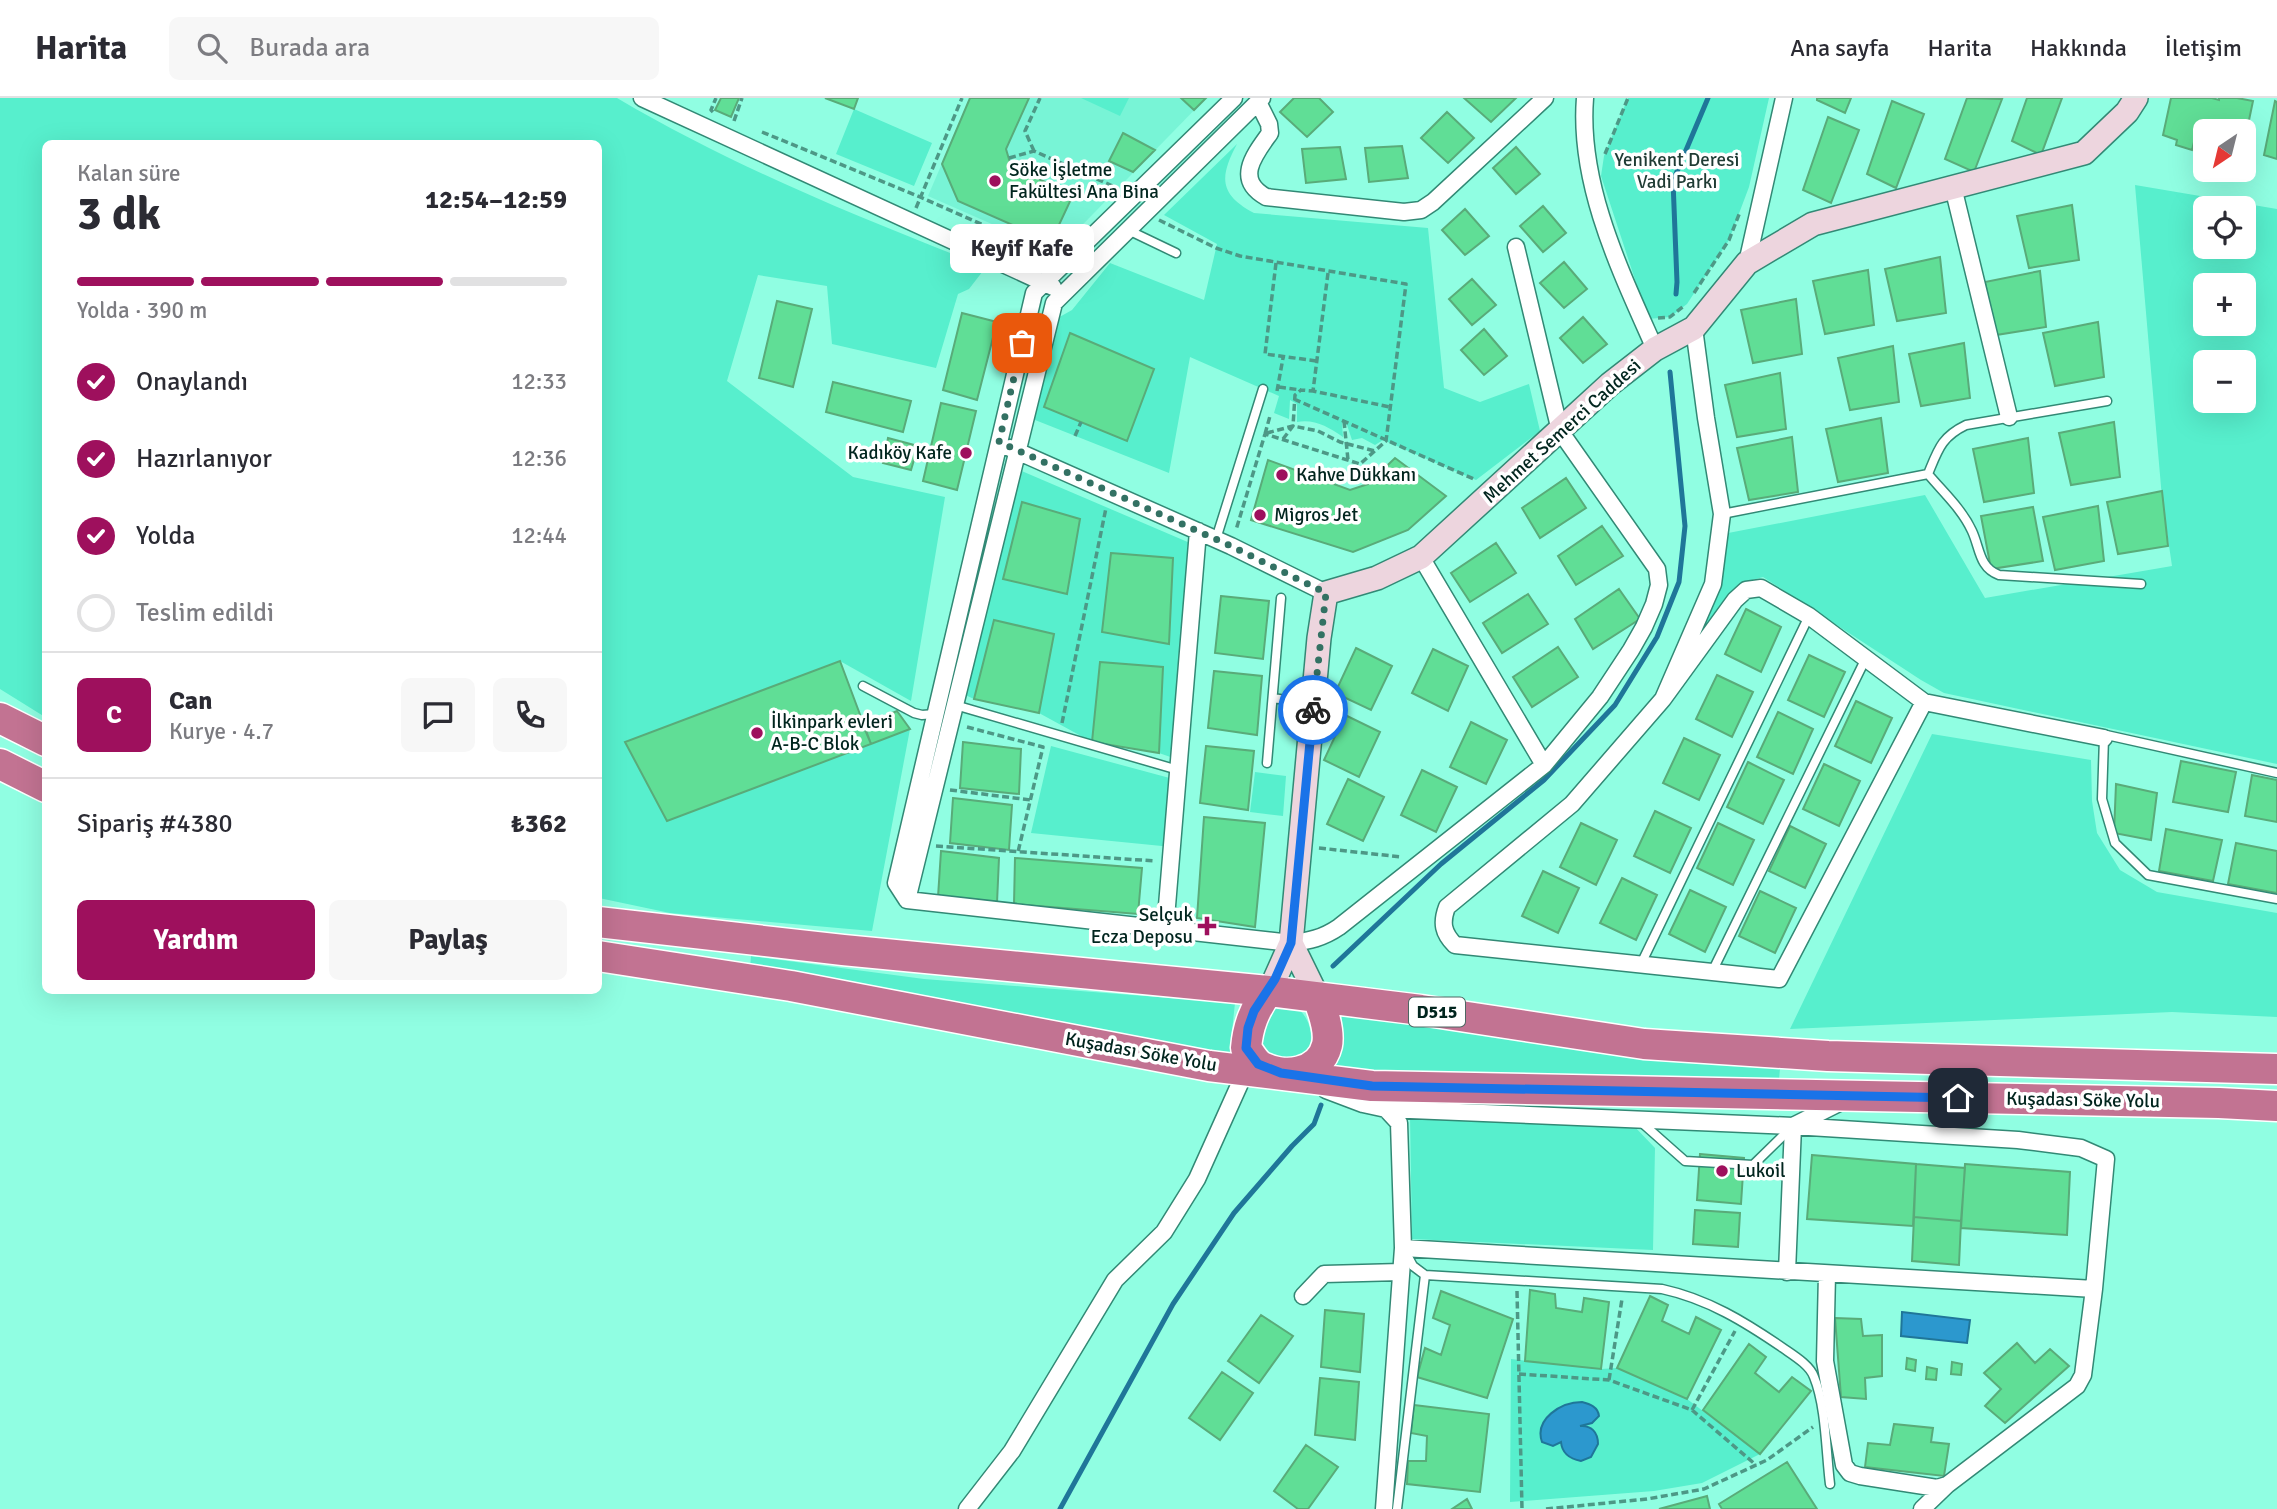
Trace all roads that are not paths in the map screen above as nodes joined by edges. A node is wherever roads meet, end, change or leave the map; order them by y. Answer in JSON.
{"nodes":[{"id":1,"x":642,"y":98,"type":"edge"},
{"id":2,"x":1234,"y":98,"type":"edge"},
{"id":3,"x":1545,"y":98,"type":"edge"},
{"id":4,"x":1585,"y":98,"type":"edge"},
{"id":5,"x":1784,"y":98,"type":"edge"},
{"id":6,"x":2136,"y":98,"type":"edge"},
{"id":7,"x":1260,"y":100,"type":"edge"},
{"id":8,"x":1953,"y":187,"type":"junction"},
{"id":9,"x":1128,"y":230,"type":"junction"},
{"id":10,"x":1516,"y":247,"type":"dead end"},
{"id":11,"x":1176,"y":253,"type":"dead end"},
{"id":12,"x":1747,"y":264,"type":"junction"},
{"id":13,"x":1044,"y":284,"type":"junction"},
{"id":14,"x":1065,"y":292,"type":"junction"},
{"id":15,"x":1694,"y":328,"type":"junction"},
{"id":16,"x":1656,"y":349,"type":"junction"},
{"id":17,"x":1263,"y":389,"type":"dead end"},
{"id":18,"x":2107,"y":401,"type":"dead end"},
{"id":19,"x":2009,"y":417,"type":"junction"},
{"id":20,"x":1560,"y":431,"type":"junction"},
{"id":21,"x":999,"y":442,"type":"junction"},
{"id":22,"x":1017,"y":451,"type":"junction"},
{"id":23,"x":1928,"y":474,"type":"junction"},
{"id":24,"x":1722,"y":514,"type":"junction"},
{"id":25,"x":1198,"y":531,"type":"junction"},
{"id":26,"x":1224,"y":542,"type":"junction"},
{"id":27,"x":1422,"y":557,"type":"junction"},
{"id":28,"x":2141,"y":584,"type":"dead end"},
{"id":29,"x":1326,"y":593,"type":"junction"},
{"id":30,"x":1281,"y":598,"type":"dead end"},
{"id":31,"x":1809,"y":616,"type":"junction"},
{"id":32,"x":1866,"y":658,"type":"junction"},
{"id":33,"x":863,"y":687,"type":"dead end"},
{"id":34,"x":1273,"y":698,"type":"junction"},
{"id":35,"x":1663,"y":699,"type":"junction"},
{"id":36,"x":1924,"y":702,"type":"junction"},
{"id":37,"x":1313,"y":704,"type":"junction"},
{"id":38,"x":955,"y":705,"type":"junction"},
{"id":39,"x":935,"y":714,"type":"junction"},
{"id":40,"x":0,"y":718,"type":"edge"},
{"id":41,"x":2103,"y":736,"type":"junction"},
{"id":42,"x":42,"y":739,"type":"edge"},
{"id":43,"x":1267,"y":762,"type":"dead end"},
{"id":44,"x":0,"y":764,"type":"edge"},
{"id":45,"x":1544,"y":765,"type":"junction"},
{"id":46,"x":1178,"y":770,"type":"junction"},
{"id":47,"x":2277,"y":773,"type":"edge"},
{"id":48,"x":42,"y":785,"type":"edge"},
{"id":49,"x":2277,"y":899,"type":"edge"},
{"id":50,"x":907,"y":901,"type":"junction"},
{"id":51,"x":602,"y":922,"type":"edge"},
{"id":52,"x":1166,"y":930,"type":"junction"},
{"id":53,"x":1291,"y":943,"type":"junction"},
{"id":54,"x":602,"y":957,"type":"edge"},
{"id":55,"x":1641,"y":964,"type":"junction"},
{"id":56,"x":1712,"y":972,"type":"junction"},
{"id":57,"x":1268,"y":991,"type":"junction"},
{"id":58,"x":1318,"y":998,"type":"junction"},
{"id":59,"x":1246,"y":1059,"type":"junction"},
{"id":60,"x":2277,"y":1069,"type":"edge"},
{"id":61,"x":1281,"y":1073,"type":"junction"},
{"id":62,"x":1592,"y":1089,"type":"junction"},
{"id":63,"x":1853,"y":1096,"type":"junction"},
{"id":64,"x":2277,"y":1106,"type":"edge"},
{"id":65,"x":1386,"y":1110,"type":"junction"},
{"id":66,"x":1639,"y":1120,"type":"junction"},
{"id":67,"x":1793,"y":1126,"type":"junction"},
{"id":68,"x":1403,"y":1248,"type":"junction"},
{"id":69,"x":1401,"y":1272,"type":"junction"},
{"id":70,"x":1787,"y":1272,"type":"junction"},
{"id":71,"x":1827,"y":1274,"type":"junction"},
{"id":72,"x":1424,"y":1275,"type":"junction"},
{"id":73,"x":2094,"y":1289,"type":"junction"},
{"id":74,"x":1303,"y":1296,"type":"dead end"},
{"id":75,"x":1830,"y":1483,"type":"dead end"},
{"id":76,"x":1947,"y":1486,"type":"junction"},
{"id":77,"x":967,"y":1509,"type":"edge"},
{"id":78,"x":1384,"y":1509,"type":"edge"},
{"id":79,"x":1397,"y":1509,"type":"edge"},
{"id":80,"x":1922,"y":1509,"type":"edge"}],
"edges":[{"from":1,"to":13,"type":"street"},
{"from":2,"to":13,"type":"street"},
{"from":3,"to":7,"type":"street"},
{"from":4,"to":16,"type":"street"},
{"from":5,"to":12,"type":"street"},
{"from":6,"to":8,"type":"street","name":"Mehmet Semerci Caddesi"},
{"from":7,"to":9,"type":"street"},
{"from":8,"to":12,"type":"street","name":"Mehmet Semerci Caddesi"},
{"from":8,"to":19,"type":"street"},
{"from":9,"to":11,"type":"lane"},
{"from":9,"to":14,"type":"street"},
{"from":10,"to":20,"type":"street"},
{"from":12,"to":15,"type":"street","name":"Mehmet Semerci Caddesi"},
{"from":13,"to":14,"type":"street"},
{"from":13,"to":21,"type":"street"},
{"from":14,"to":22,"type":"street"},
{"from":15,"to":16,"type":"street","name":"Mehmet Semerci Caddesi"},
{"from":15,"to":24,"type":"street"},
{"from":16,"to":20,"type":"street","name":"Mehmet Semerci Caddesi"},
{"from":17,"to":26,"type":"lane"},
{"from":18,"to":19,"type":"lane"},
{"from":19,"to":23,"type":"lane"},
{"from":20,"to":27,"type":"street","name":"Mehmet Semerci Caddesi"},
{"from":20,"to":45,"type":"street"},
{"from":21,"to":22,"type":"street"},
{"from":21,"to":39,"type":"street"},
{"from":22,"to":25,"type":"street"},
{"from":22,"to":38,"type":"street"},
{"from":23,"to":24,"type":"lane"},
{"from":23,"to":28,"type":"lane"},
{"from":24,"to":35,"type":"street"},
{"from":25,"to":26,"type":"street"},
{"from":25,"to":46,"type":"street"},
{"from":26,"to":29,"type":"street"},
{"from":27,"to":29,"type":"street","name":"Mehmet Semerci Caddesi"},
{"from":27,"to":45,"type":"street"},
{"from":29,"to":37,"type":"street"},
{"from":30,"to":34,"type":"lane"},
{"from":31,"to":32,"type":"street"},
{"from":31,"to":35,"type":"street"},
{"from":31,"to":55,"type":"lane"},
{"from":32,"to":36,"type":"street"},
{"from":32,"to":56,"type":"lane"},
{"from":33,"to":39,"type":"lane"},
{"from":34,"to":37,"type":"lane"},
{"from":34,"to":43,"type":"lane"},
{"from":35,"to":55,"type":"street"},
{"from":36,"to":41,"type":"street"},
{"from":36,"to":56,"type":"street"},
{"from":37,"to":53,"type":"street"},
{"from":38,"to":46,"type":"lane"},
{"from":38,"to":50,"type":"street"},
{"from":39,"to":50,"type":"street"},
{"from":40,"to":42,"type":"highway"},
{"from":41,"to":47,"type":"lane"},
{"from":41,"to":49,"type":"lane"},
{"from":44,"to":48,"type":"highway"},
{"from":45,"to":53,"type":"street"},
{"from":46,"to":52,"type":"street"},
{"from":50,"to":52,"type":"street"},
{"from":51,"to":57,"type":"highway","name":"Kuşadası Söke Yolu","number":"D515"},
{"from":52,"to":53,"type":"street"},
{"from":53,"to":57,"type":"street"},
{"from":53,"to":58,"type":"street"},
{"from":54,"to":59,"type":"highway","name":"Kuşadası Söke Yolu"},
{"from":55,"to":56,"type":"street"},
{"from":57,"to":58,"type":"highway","name":"Kuşadası Söke Yolu","number":"D515"},
{"from":57,"to":59,"type":"highway"},
{"from":58,"to":60,"type":"highway","name":"Kuşadası Söke Yolu","number":"D515"},
{"from":58,"to":61,"type":"highway"},
{"from":59,"to":61,"type":"highway","name":"Kuşadası Söke Yolu"},
{"from":59,"to":77,"type":"street"},
{"from":61,"to":62,"type":"highway","name":"Kuşadası Söke Yolu"},
{"from":61,"to":65,"type":"street"},
{"from":62,"to":63,"type":"highway","name":"Kuşadası Söke Yolu"},
{"from":62,"to":66,"type":"street"},
{"from":63,"to":64,"type":"highway","name":"Kuşadası Söke Yolu"},
{"from":63,"to":67,"type":"street"},
{"from":65,"to":66,"type":"street"},
{"from":65,"to":68,"type":"street"},
{"from":66,"to":67,"type":"street"},
{"from":66,"to":67,"type":"lane"},
{"from":67,"to":70,"type":"street"},
{"from":67,"to":73,"type":"street"},
{"from":68,"to":69,"type":"street"},
{"from":68,"to":70,"type":"street"},
{"from":68,"to":72,"type":"lane"},
{"from":69,"to":74,"type":"street"},
{"from":69,"to":78,"type":"street"},
{"from":70,"to":71,"type":"street"},
{"from":71,"to":73,"type":"street"},
{"from":71,"to":76,"type":"street"},
{"from":72,"to":75,"type":"lane"},
{"from":72,"to":79,"type":"lane"},
{"from":73,"to":76,"type":"street"},
{"from":76,"to":80,"type":"street"}]}
